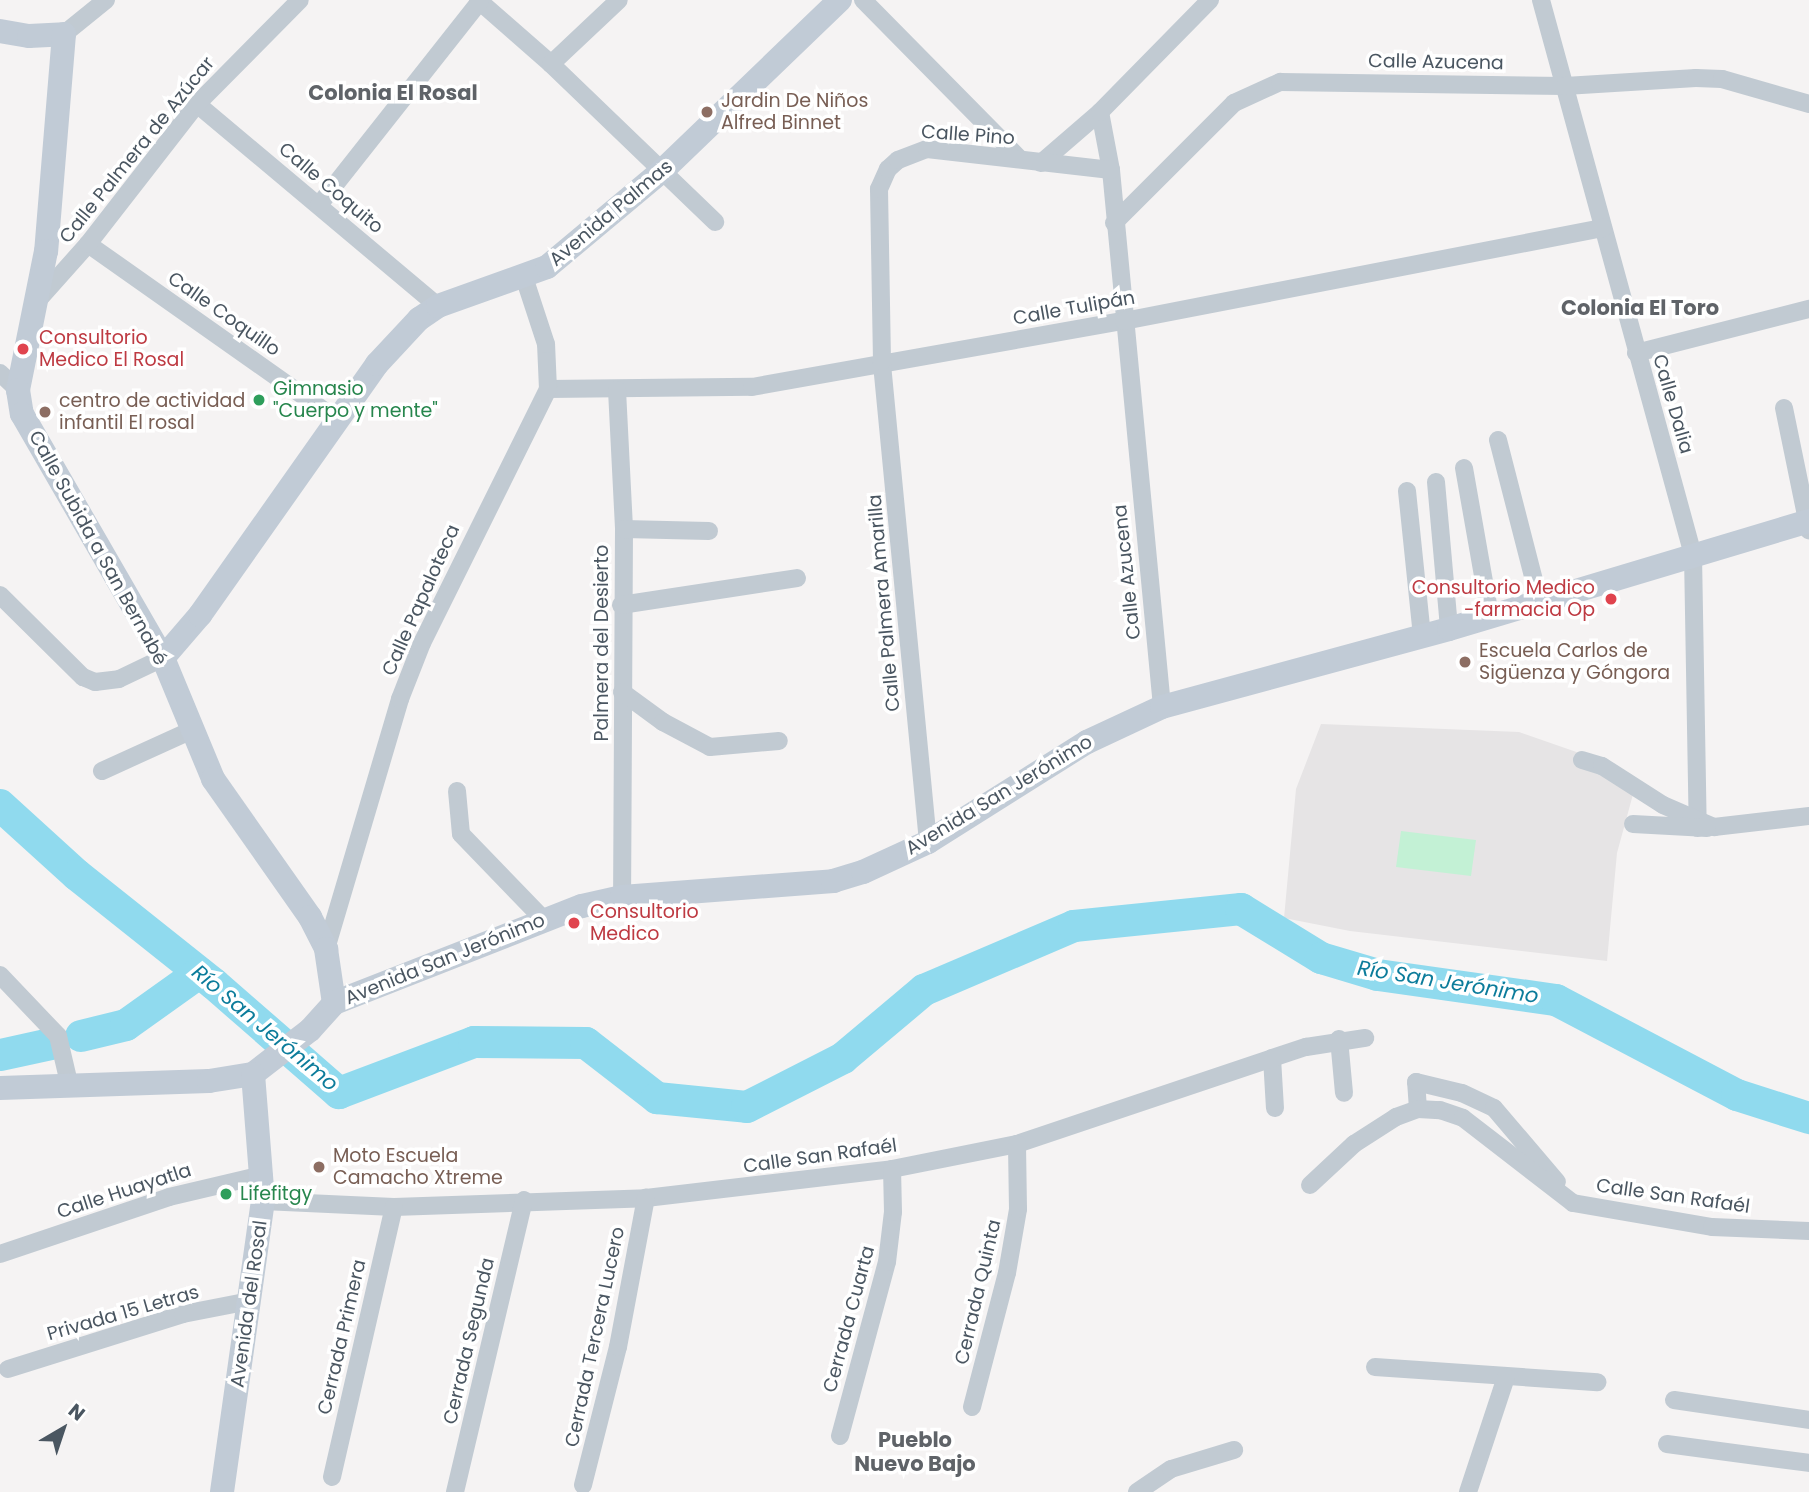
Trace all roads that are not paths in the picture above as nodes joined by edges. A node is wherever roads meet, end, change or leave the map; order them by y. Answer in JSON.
{"nodes":[{"id":1,"x":106,"y":0,"type":"edge"},
{"id":2,"x":300,"y":0,"type":"edge"},
{"id":3,"x":619,"y":0,"type":"edge"},
{"id":4,"x":840,"y":0,"type":"edge"},
{"id":5,"x":863,"y":0,"type":"edge"},
{"id":6,"x":1210,"y":0,"type":"edge"},
{"id":7,"x":1541,"y":0,"type":"edge"},
{"id":8,"x":479,"y":1,"type":"edge"},
{"id":9,"x":0,"y":31,"type":"edge"},
{"id":10,"x":64,"y":34,"type":"junction"},
{"id":11,"x":551,"y":64,"type":"junction"},
{"id":12,"x":1565,"y":86,"type":"junction"},
{"id":13,"x":197,"y":104,"type":"junction"},
{"id":14,"x":1809,"y":104,"type":"edge"},
{"id":15,"x":1100,"y":112,"type":"junction"},
{"id":16,"x":1020,"y":159,"type":"junction"},
{"id":17,"x":1041,"y":163,"type":"junction"},
{"id":18,"x":1111,"y":170,"type":"junction"},
{"id":19,"x":662,"y":171,"type":"junction"},
{"id":20,"x":319,"y":205,"type":"junction"},
{"id":21,"x":715,"y":222,"type":"dead end"},
{"id":22,"x":1115,"y":223,"type":"junction"},
{"id":23,"x":1603,"y":228,"type":"junction"},
{"id":24,"x":88,"y":244,"type":"junction"},
{"id":25,"x":524,"y":277,"type":"junction"},
{"id":26,"x":39,"y":299,"type":"junction"},
{"id":27,"x":438,"y":306,"type":"junction"},
{"id":28,"x":1809,"y":309,"type":"edge"},
{"id":29,"x":1124,"y":321,"type":"junction"},
{"id":30,"x":1636,"y":353,"type":"junction"},
{"id":31,"x":881,"y":361,"type":"junction"},
{"id":32,"x":0,"y":373,"type":"edge"},
{"id":33,"x":548,"y":389,"type":"junction"},
{"id":34,"x":18,"y":390,"type":"junction"},
{"id":35,"x":617,"y":390,"type":"junction"},
{"id":36,"x":1784,"y":408,"type":"dead end"},
{"id":37,"x":336,"y":419,"type":"junction"},
{"id":38,"x":1498,"y":440,"type":"dead end"},
{"id":39,"x":1464,"y":468,"type":"dead end"},
{"id":40,"x":1436,"y":482,"type":"dead end"},
{"id":41,"x":1408,"y":491,"type":"dead end"},
{"id":42,"x":1809,"y":522,"type":"edge"},
{"id":43,"x":624,"y":529,"type":"junction"},
{"id":44,"x":1809,"y":530,"type":"edge"},
{"id":45,"x":709,"y":531,"type":"dead end"},
{"id":46,"x":1693,"y":555,"type":"junction"},
{"id":47,"x":797,"y":578,"type":"dead end"},
{"id":48,"x":0,"y":595,"type":"edge"},
{"id":49,"x":1539,"y":600,"type":"junction"},
{"id":50,"x":621,"y":605,"type":"junction"},
{"id":51,"x":1490,"y":615,"type":"junction"},
{"id":52,"x":1449,"y":629,"type":"junction"},
{"id":53,"x":1422,"y":636,"type":"junction"},
{"id":54,"x":163,"y":658,"type":"junction"},
{"id":55,"x":622,"y":692,"type":"junction"},
{"id":56,"x":1162,"y":708,"type":"junction"},
{"id":57,"x":192,"y":730,"type":"junction"},
{"id":58,"x":779,"y":741,"type":"dead end"},
{"id":59,"x":1582,"y":760,"type":"dead end"},
{"id":60,"x":102,"y":771,"type":"dead end"},
{"id":61,"x":457,"y":791,"type":"dead end"},
{"id":62,"x":1809,"y":816,"type":"edge"},
{"id":63,"x":1633,"y":824,"type":"dead end"},
{"id":64,"x":1703,"y":825,"type":"junction"},
{"id":65,"x":928,"y":842,"type":"junction"},
{"id":66,"x":622,"y":897,"type":"junction"},
{"id":67,"x":544,"y":920,"type":"junction"},
{"id":68,"x":326,"y":949,"type":"junction"},
{"id":69,"x":0,"y":975,"type":"edge"},
{"id":70,"x":373,"y":986,"type":"junction"},
{"id":71,"x":334,"y":1003,"type":"junction"},
{"id":72,"x":1365,"y":1038,"type":"dead end"},
{"id":73,"x":1339,"y":1039,"type":"junction"},
{"id":74,"x":1272,"y":1058,"type":"junction"},
{"id":75,"x":261,"y":1069,"type":"junction"},
{"id":76,"x":70,"y":1087,"type":"junction"},
{"id":77,"x":0,"y":1088,"type":"edge"},
{"id":78,"x":1344,"y":1093,"type":"dead end"},
{"id":79,"x":1275,"y":1108,"type":"dead end"},
{"id":80,"x":1418,"y":1109,"type":"junction"},
{"id":81,"x":1017,"y":1144,"type":"junction"},
{"id":82,"x":892,"y":1169,"type":"junction"},
{"id":83,"x":263,"y":1175,"type":"junction"},
{"id":84,"x":1310,"y":1185,"type":"dead end"},
{"id":85,"x":646,"y":1198,"type":"junction"},
{"id":86,"x":524,"y":1200,"type":"junction"},
{"id":87,"x":263,"y":1201,"type":"junction"},
{"id":88,"x":1573,"y":1203,"type":"junction"},
{"id":89,"x":394,"y":1207,"type":"junction"},
{"id":90,"x":1809,"y":1231,"type":"edge"},
{"id":91,"x":0,"y":1254,"type":"edge"},
{"id":92,"x":250,"y":1301,"type":"junction"},
{"id":93,"x":1375,"y":1367,"type":"dead end"},
{"id":94,"x":8,"y":1369,"type":"dead end"},
{"id":95,"x":1506,"y":1377,"type":"junction"},
{"id":96,"x":1597,"y":1382,"type":"dead end"},
{"id":97,"x":1674,"y":1400,"type":"dead end"},
{"id":98,"x":972,"y":1407,"type":"dead end"},
{"id":99,"x":1809,"y":1420,"type":"edge"},
{"id":100,"x":840,"y":1436,"type":"dead end"},
{"id":101,"x":1667,"y":1444,"type":"dead end"},
{"id":102,"x":1234,"y":1450,"type":"dead end"},
{"id":103,"x":1809,"y":1463,"type":"edge"},
{"id":104,"x":332,"y":1477,"type":"dead end"},
{"id":105,"x":583,"y":1485,"type":"dead end"},
{"id":106,"x":222,"y":1492,"type":"edge"},
{"id":107,"x":455,"y":1492,"type":"edge"},
{"id":108,"x":1137,"y":1492,"type":"edge"},
{"id":109,"x":1468,"y":1492,"type":"edge"}],
"edges":[{"from":1,"to":10,"type":"street"},
{"from":2,"to":13,"type":"street","name":"Calle Palmera de Azúcar"},
{"from":3,"to":11,"type":"street"},
{"from":4,"to":19,"type":"street","name":"Avenida Palmas"},
{"from":5,"to":16,"type":"street"},
{"from":6,"to":15,"type":"street"},
{"from":7,"to":12,"type":"street","name":"Calle Dalia"},
{"from":8,"to":11,"type":"street"},
{"from":8,"to":20,"type":"street"},
{"from":9,"to":10,"type":"street"},
{"from":10,"to":26,"type":"street","name":"Calle Subida a San Bernabé"},
{"from":11,"to":19,"type":"street"},
{"from":12,"to":14,"type":"street","name":"Calle Azucena"},
{"from":12,"to":22,"type":"street","name":"Calle Azucena"},
{"from":12,"to":23,"type":"street","name":"Calle Dalia"},
{"from":13,"to":20,"type":"street","name":"Calle Coquito"},
{"from":13,"to":24,"type":"street","name":"Calle Palmera de Azúcar"},
{"from":15,"to":17,"type":"street"},
{"from":15,"to":18,"type":"street","name":"Calle Azucena"},
{"from":16,"to":17,"type":"street","name":"Calle Pino"},
{"from":16,"to":31,"type":"street","name":"Calle Pino"},
{"from":17,"to":18,"type":"street","name":"Calle Pino"},
{"from":18,"to":22,"type":"street","name":"Calle Azucena"},
{"from":19,"to":21,"type":"street"},
{"from":19,"to":25,"type":"street","name":"Avenida Palmas"},
{"from":20,"to":27,"type":"street","name":"Calle Coquito"},
{"from":22,"to":29,"type":"street","name":"Calle Azucena"},
{"from":23,"to":29,"type":"street","name":"Calle Tulipán"},
{"from":23,"to":30,"type":"street","name":"Calle Dalia"},
{"from":24,"to":26,"type":"street","name":"Calle Palmera de Azúcar"},
{"from":24,"to":37,"type":"street","name":"Calle Coquillo"},
{"from":25,"to":27,"type":"street","name":"Avenida Palmas"},
{"from":25,"to":33,"type":"street","name":"Calle Papaloteca"},
{"from":26,"to":34,"type":"street","name":"Calle Subida a San Bernabé"},
{"from":27,"to":37,"type":"street","name":"Avenida Palmas"},
{"from":28,"to":30,"type":"street"},
{"from":29,"to":31,"type":"street","name":"Calle Tulipán"},
{"from":29,"to":56,"type":"street","name":"Calle Azucena"},
{"from":30,"to":46,"type":"street","name":"Calle Dalia"},
{"from":31,"to":35,"type":"street","name":"Calle Tulipán"},
{"from":31,"to":65,"type":"street","name":"Calle Palmera Amarilla"},
{"from":32,"to":34,"type":"street"},
{"from":33,"to":35,"type":"street","name":"Calle Tulipán"},
{"from":33,"to":68,"type":"street","name":"Calle Papaloteca"},
{"from":34,"to":54,"type":"street","name":"Calle Subida a San Bernabé"},
{"from":35,"to":43,"type":"street","name":"Palmera del Desierto"},
{"from":36,"to":42,"type":"street"},
{"from":37,"to":54,"type":"street","name":"Avenida Palmas"},
{"from":38,"to":49,"type":"street"},
{"from":39,"to":51,"type":"street"},
{"from":40,"to":52,"type":"street"},
{"from":41,"to":53,"type":"street"},
{"from":42,"to":44,"type":"street"},
{"from":42,"to":46,"type":"street","name":"Avenida San Jerónimo"},
{"from":43,"to":45,"type":"street"},
{"from":43,"to":50,"type":"street","name":"Palmera del Desierto"},
{"from":46,"to":49,"type":"street","name":"Avenida San Jerónimo"},
{"from":46,"to":64,"type":"street","name":"Calle Dalia"},
{"from":47,"to":50,"type":"street"},
{"from":48,"to":54,"type":"street"},
{"from":49,"to":51,"type":"street","name":"Avenida San Jerónimo"},
{"from":50,"to":55,"type":"street","name":"Palmera del Desierto"},
{"from":51,"to":52,"type":"street","name":"Avenida San Jerónimo"},
{"from":52,"to":53,"type":"street","name":"Avenida San Jerónimo"},
{"from":53,"to":56,"type":"street","name":"Avenida San Jerónimo"},
{"from":54,"to":57,"type":"street","name":"Calle Subida a San Bernabé"},
{"from":55,"to":58,"type":"street"},
{"from":55,"to":66,"type":"street","name":"Palmera del Desierto"},
{"from":56,"to":65,"type":"street","name":"Avenida San Jerónimo"},
{"from":57,"to":60,"type":"street"},
{"from":57,"to":68,"type":"street","name":"Calle Subida a San Bernabé"},
{"from":59,"to":64,"type":"street"},
{"from":61,"to":67,"type":"street"},
{"from":62,"to":64,"type":"street"},
{"from":63,"to":64,"type":"street"},
{"from":65,"to":66,"type":"street","name":"Avenida San Jerónimo"},
{"from":66,"to":67,"type":"street","name":"Avenida San Jerónimo"},
{"from":67,"to":70,"type":"street","name":"Avenida San Jerónimo"},
{"from":68,"to":70,"type":"street"},
{"from":68,"to":71,"type":"street","name":"Calle Subida a San Bernabé"},
{"from":69,"to":76,"type":"street"},
{"from":70,"to":71,"type":"street","name":"Avenida San Jerónimo"},
{"from":71,"to":75,"type":"street","name":"Avenida San Jerónimo"},
{"from":72,"to":73,"type":"street","name":"Calle San Rafaél"},
{"from":73,"to":74,"type":"street","name":"Calle San Rafaél"},
{"from":73,"to":78,"type":"street"},
{"from":74,"to":79,"type":"street"},
{"from":74,"to":81,"type":"street","name":"Calle San Rafaél"},
{"from":75,"to":76,"type":"street","name":"Avenida San Jerónimo"},
{"from":75,"to":83,"type":"street","name":"Avenida del Rosal"},
{"from":76,"to":77,"type":"street","name":"Avenida San Jerónimo"},
{"from":80,"to":84,"type":"street"},
{"from":80,"to":88,"type":"street","name":"Calle San Rafaél"},
{"from":80,"to":88,"type":"street","name":"Calle San Rafaél"},
{"from":81,"to":82,"type":"street","name":"Calle San Rafaél"},
{"from":81,"to":98,"type":"street","name":"Cerrada Quinta"},
{"from":82,"to":85,"type":"street","name":"Calle San Rafaél"},
{"from":82,"to":100,"type":"street","name":"Cerrada Cuarta"},
{"from":83,"to":87,"type":"street","name":"Avenida del Rosal"},
{"from":83,"to":91,"type":"street","name":"Calle Huayatla"},
{"from":85,"to":86,"type":"street","name":"Calle San Rafaél"},
{"from":85,"to":105,"type":"street","name":"Cerrada Tercera Lucero"},
{"from":86,"to":89,"type":"street","name":"Calle San Rafaél"},
{"from":86,"to":107,"type":"street","name":"Cerrada Segunda"},
{"from":87,"to":89,"type":"street","name":"Calle San Rafaél"},
{"from":87,"to":92,"type":"street","name":"Avenida del Rosal"},
{"from":88,"to":90,"type":"street","name":"Calle San Rafaél"},
{"from":89,"to":104,"type":"street","name":"Cerrada Primera"},
{"from":92,"to":94,"type":"street","name":"Privada 15 Letras"},
{"from":92,"to":106,"type":"street","name":"Avenida del Rosal"},
{"from":93,"to":95,"type":"street"},
{"from":95,"to":96,"type":"street"},
{"from":95,"to":109,"type":"street"},
{"from":97,"to":99,"type":"street"},
{"from":101,"to":103,"type":"street"},
{"from":102,"to":108,"type":"street"}]}
